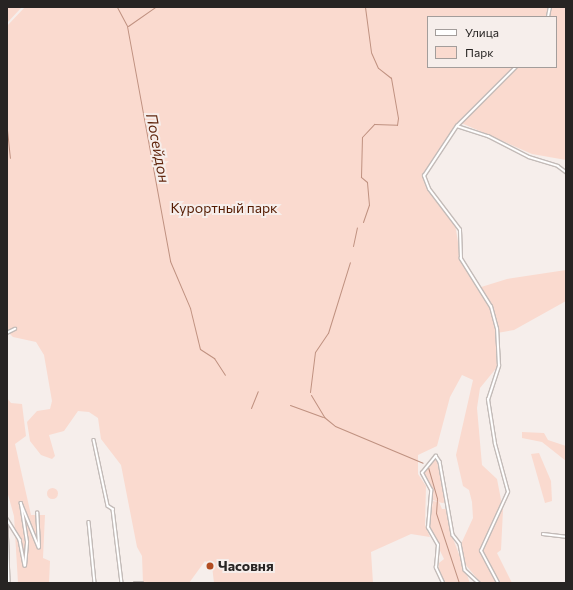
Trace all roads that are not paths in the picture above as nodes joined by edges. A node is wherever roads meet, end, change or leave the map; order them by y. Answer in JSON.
{"nodes":[{"id":1,"x":515,"y":68,"type":"edge"},
{"id":2,"x":457,"y":126,"type":"junction"},
{"id":3,"x":566,"y":172,"type":"edge"},
{"id":4,"x":15,"y":329,"type":"dead end"},
{"id":5,"x":7,"y":333,"type":"edge"},
{"id":6,"x":94,"y":440,"type":"dead end"},
{"id":7,"x":37,"y":513,"type":"dead end"},
{"id":8,"x":7,"y":519,"type":"edge"},
{"id":9,"x":7,"y":522,"type":"edge"},
{"id":10,"x":89,"y":522,"type":"dead end"},
{"id":11,"x":543,"y":534,"type":"dead end"},
{"id":12,"x":566,"y":537,"type":"edge"},
{"id":13,"x":8,"y":569,"type":"edge"},
{"id":14,"x":142,"y":582,"type":"edge"},
{"id":15,"x":9,"y":583,"type":"edge"},
{"id":16,"x":95,"y":583,"type":"edge"},
{"id":17,"x":122,"y":583,"type":"edge"},
{"id":18,"x":135,"y":583,"type":"edge"},
{"id":19,"x":443,"y":583,"type":"edge"},
{"id":20,"x":479,"y":583,"type":"edge"},
{"id":21,"x":498,"y":583,"type":"edge"}],
"edges":[{"from":1,"to":2,"type":"street"},
{"from":2,"to":3,"type":"street"},
{"from":2,"to":21,"type":"street"},
{"from":4,"to":5,"type":"street"},
{"from":6,"to":17,"type":"street"},
{"from":7,"to":8,"type":"street"},
{"from":9,"to":13,"type":"street"},
{"from":10,"to":16,"type":"street"},
{"from":11,"to":12,"type":"street"},
{"from":13,"to":15,"type":"street"},
{"from":14,"to":18,"type":"street"},
{"from":19,"to":20,"type":"street"}]}
